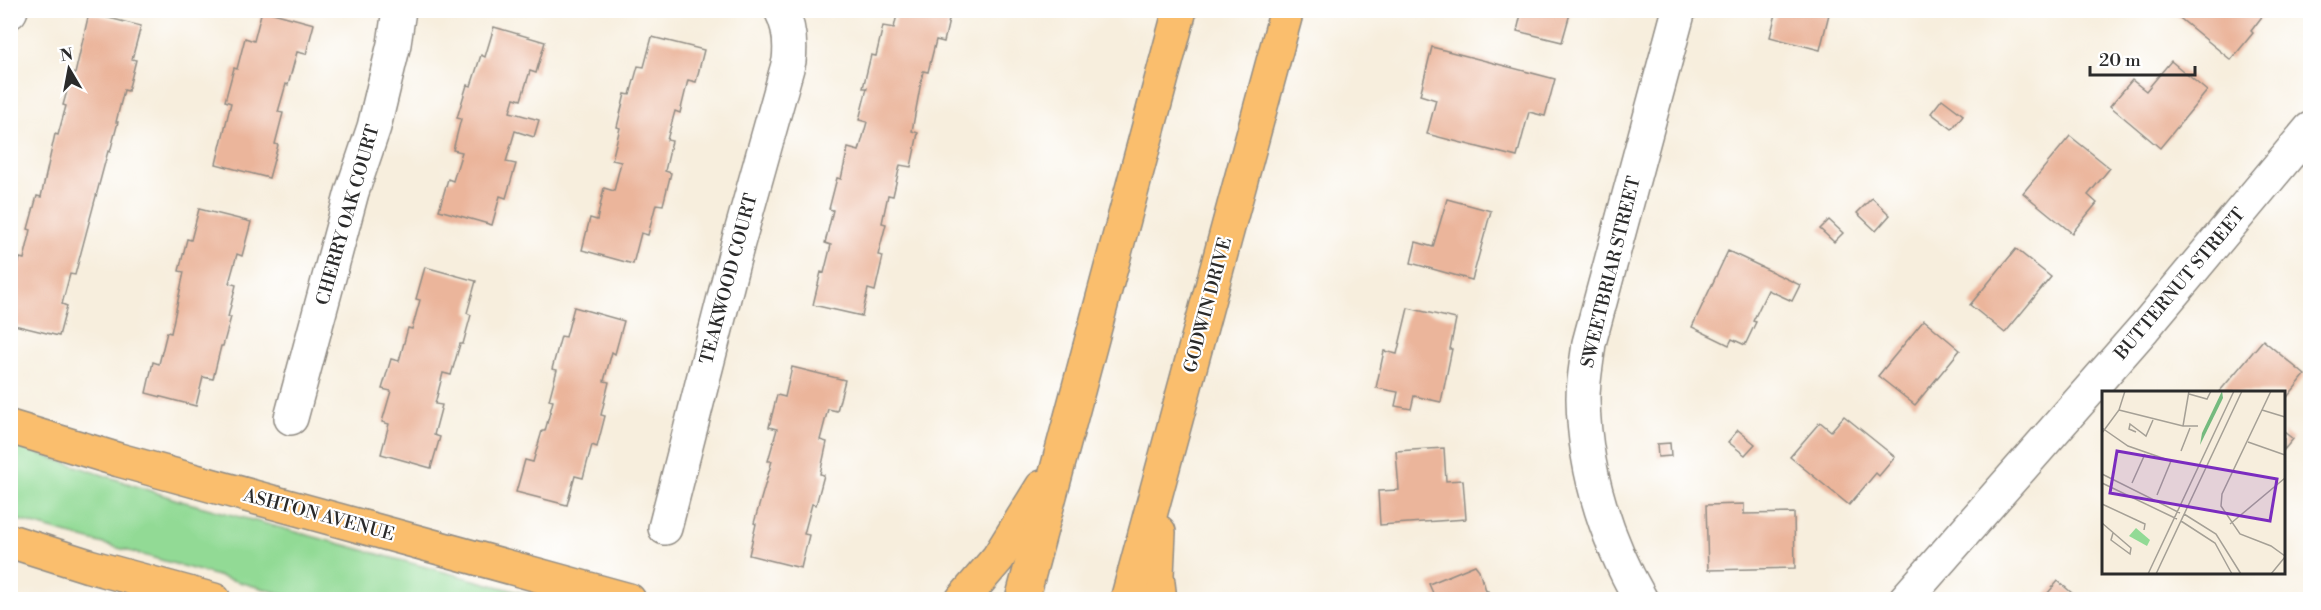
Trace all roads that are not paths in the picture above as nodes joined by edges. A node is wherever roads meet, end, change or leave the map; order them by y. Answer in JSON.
{"nodes":[{"id":1,"x":399,"y":10,"type":"edge"},
{"id":2,"x":1180,"y":10,"type":"edge"},
{"id":3,"x":1287,"y":10,"type":"edge"},
{"id":4,"x":1679,"y":10,"type":"edge"},
{"id":5,"x":785,"y":20,"type":"edge"},
{"id":6,"x":2310,"y":129,"type":"edge"},
{"id":7,"x":291,"y":418,"type":"dead end"},
{"id":8,"x":10,"y":427,"type":"edge"},
{"id":9,"x":1065,"y":442,"type":"junction"},
{"id":10,"x":1162,"y":474,"type":"junction"},
{"id":11,"x":665,"y":528,"type":"dead end"},
{"id":12,"x":10,"y":541,"type":"edge"},
{"id":13,"x":214,"y":600,"type":"edge"},
{"id":14,"x":629,"y":600,"type":"edge"},
{"id":15,"x":962,"y":600,"type":"edge"},
{"id":16,"x":1022,"y":600,"type":"edge"},
{"id":17,"x":1127,"y":600,"type":"edge"},
{"id":18,"x":1160,"y":600,"type":"edge"},
{"id":19,"x":1641,"y":600,"type":"edge"},
{"id":20,"x":1905,"y":600,"type":"edge"}],
"edges":[{"from":1,"to":7,"type":"street","name":"CHERRY OAK COURT"},
{"from":2,"to":9,"type":"main road"},
{"from":3,"to":10,"type":"main road","name":"GODWIN DRIVE"},
{"from":4,"to":19,"type":"street","name":"SWEETBRIAR STREET"},
{"from":5,"to":11,"type":"street","name":"TEAKWOOD COURT"},
{"from":6,"to":20,"type":"street","name":"BUTTERNUT STREET"},
{"from":8,"to":14,"type":"main road","name":"ASHTON AVENUE"},
{"from":9,"to":15,"type":"main road"},
{"from":9,"to":16,"type":"main road"},
{"from":10,"to":17,"type":"main road","name":"GODWIN DRIVE"},
{"from":10,"to":18,"type":"main road"},
{"from":12,"to":13,"type":"main road"}]}
